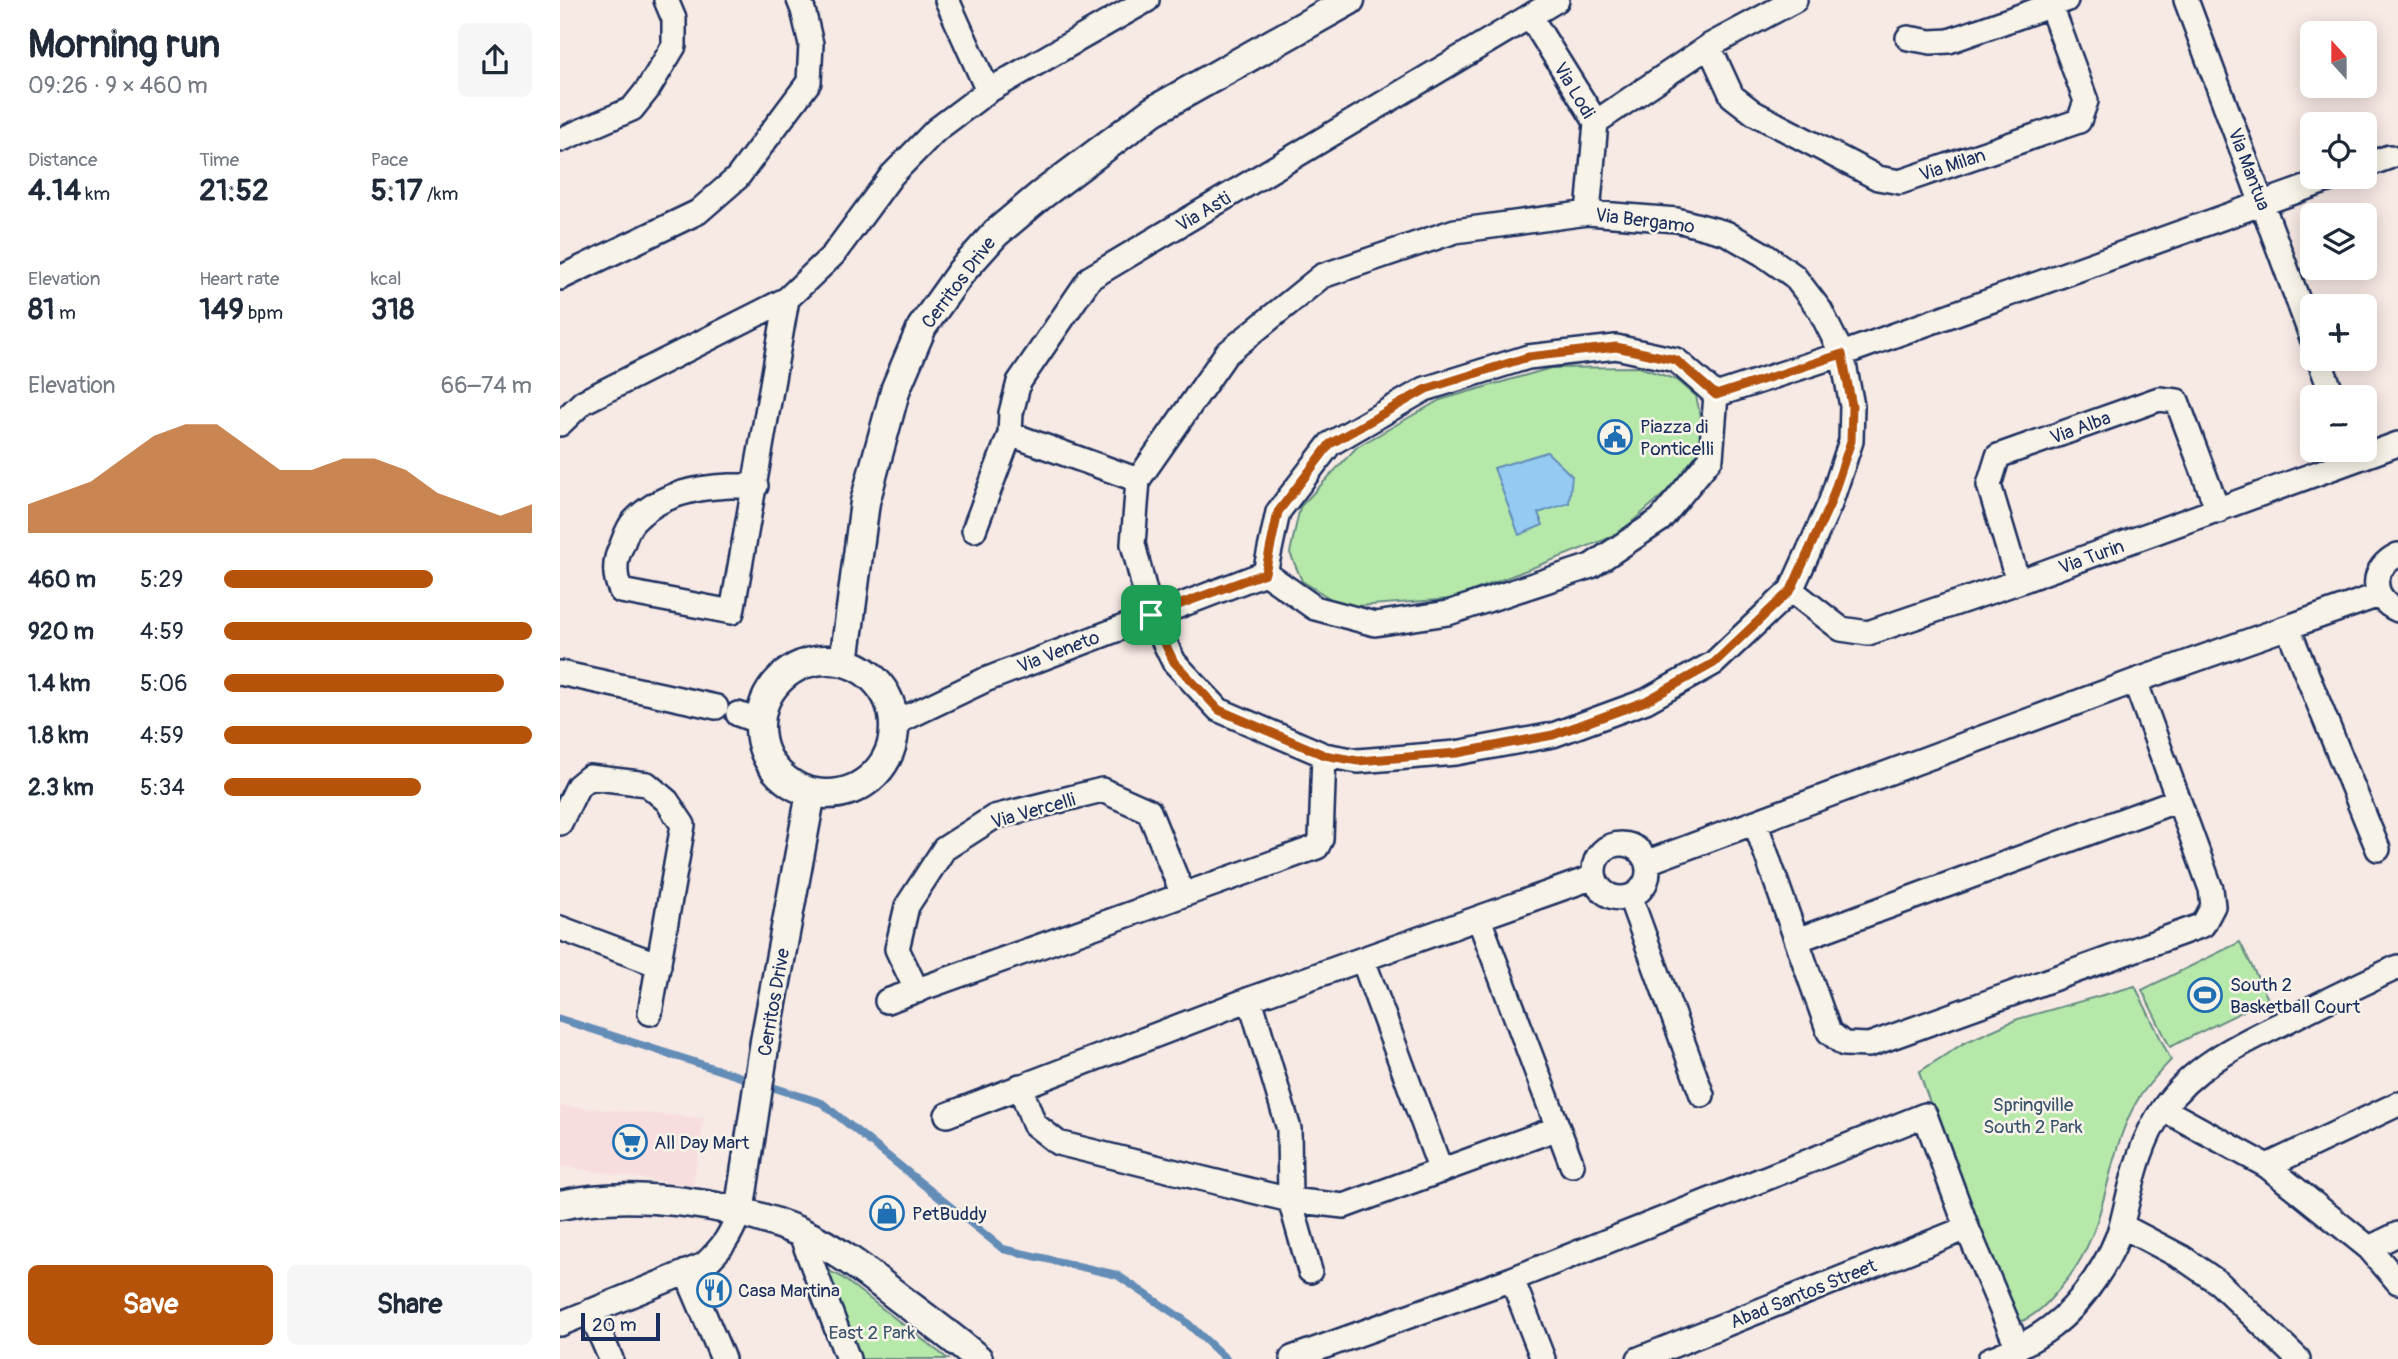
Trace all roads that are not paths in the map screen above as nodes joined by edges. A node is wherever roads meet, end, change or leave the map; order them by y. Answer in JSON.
{"nodes":[{"id":1,"x":666,"y":0,"type":"edge"},
{"id":2,"x":799,"y":0,"type":"edge"},
{"id":3,"x":947,"y":0,"type":"edge"},
{"id":4,"x":1147,"y":0,"type":"edge"},
{"id":5,"x":1350,"y":0,"type":"edge"},
{"id":6,"x":1557,"y":0,"type":"edge"},
{"id":7,"x":1795,"y":0,"type":"edge"},
{"id":8,"x":2186,"y":0,"type":"edge"},
{"id":9,"x":2058,"y":3,"type":"edge"},
{"id":10,"x":1530,"y":16,"type":"junction"},
{"id":11,"x":1908,"y":38,"type":"dead end"},
{"id":12,"x":1709,"y":46,"type":"junction"},
{"id":13,"x":988,"y":91,"type":"junction"},
{"id":14,"x":1596,"y":122,"type":"junction"},
{"id":15,"x":560,"y":140,"type":"edge"},
{"id":16,"x":2389,"y":157,"type":"dead end"},
{"id":17,"x":2377,"y":161,"type":"edge"},
{"id":18,"x":2304,"y":189,"type":"edge"},
{"id":19,"x":2263,"y":204,"type":"junction"},
{"id":20,"x":1588,"y":213,"type":"junction"},
{"id":21,"x":560,"y":278,"type":"edge"},
{"id":22,"x":787,"y":299,"type":"junction"},
{"id":23,"x":2300,"y":305,"type":"edge"},
{"id":24,"x":1842,"y":354,"type":"junction"},
{"id":25,"x":1716,"y":395,"type":"junction"},
{"id":26,"x":560,"y":424,"type":"edge"},
{"id":27,"x":1010,"y":434,"type":"junction"},
{"id":28,"x":2398,"y":444,"type":"edge"},
{"id":29,"x":2377,"y":449,"type":"edge"},
{"id":30,"x":2337,"y":462,"type":"edge"},
{"id":31,"x":1138,"y":480,"type":"junction"},
{"id":32,"x":755,"y":486,"type":"junction"},
{"id":33,"x":2218,"y":511,"type":"junction"},
{"id":34,"x":974,"y":530,"type":"dead end"},
{"id":35,"x":2398,"y":555,"type":"edge"},
{"id":36,"x":1265,"y":573,"type":"junction"},
{"id":37,"x":2018,"y":582,"type":"junction"},
{"id":38,"x":1791,"y":590,"type":"junction"},
{"id":39,"x":2379,"y":595,"type":"junction"},
{"id":40,"x":2398,"y":610,"type":"edge"},
{"id":41,"x":1151,"y":615,"type":"junction"},
{"id":42,"x":2288,"y":628,"type":"junction"},
{"id":43,"x":844,"y":662,"type":"junction"},
{"id":44,"x":560,"y":673,"type":"edge"},
{"id":45,"x":2135,"y":681,"type":"junction"},
{"id":46,"x":716,"y":707,"type":"dead end"},
{"id":47,"x":895,"y":723,"type":"junction"},
{"id":48,"x":1324,"y":755,"type":"junction"},
{"id":49,"x":811,"y":793,"type":"junction"},
{"id":50,"x":2178,"y":800,"type":"junction"},
{"id":51,"x":1755,"y":822,"type":"junction"},
{"id":52,"x":560,"y":823,"type":"edge"},
{"id":53,"x":2378,"y":849,"type":"dead end"},
{"id":54,"x":1648,"y":862,"type":"junction"},
{"id":55,"x":1594,"y":877,"type":"junction"},
{"id":56,"x":1184,"y":895,"type":"junction"},
{"id":57,"x":1630,"y":897,"type":"junction"},
{"id":58,"x":1479,"y":919,"type":"junction"},
{"id":59,"x":560,"y":928,"type":"edge"},
{"id":60,"x":1797,"y":940,"type":"junction"},
{"id":61,"x":1363,"y":960,"type":"junction"},
{"id":62,"x":659,"y":965,"type":"junction"},
{"id":63,"x":2398,"y":967,"type":"edge"},
{"id":64,"x":917,"y":991,"type":"junction"},
{"id":65,"x":1250,"y":999,"type":"junction"},
{"id":66,"x":887,"y":1001,"type":"dead end"},
{"id":67,"x":650,"y":1013,"type":"dead end"},
{"id":68,"x":1020,"y":1086,"type":"junction"},
{"id":69,"x":1702,"y":1095,"type":"dead end"},
{"id":70,"x":2398,"y":1104,"type":"edge"},
{"id":71,"x":2163,"y":1109,"type":"junction"},
{"id":72,"x":947,"y":1115,"type":"dead end"},
{"id":73,"x":1558,"y":1128,"type":"junction"},
{"id":74,"x":1572,"y":1165,"type":"dead end"},
{"id":75,"x":2267,"y":1166,"type":"junction"},
{"id":76,"x":1441,"y":1171,"type":"junction"},
{"id":77,"x":1290,"y":1200,"type":"junction"},
{"id":78,"x":560,"y":1205,"type":"edge"},
{"id":79,"x":739,"y":1213,"type":"junction"},
{"id":80,"x":2122,"y":1226,"type":"junction"},
{"id":81,"x":1967,"y":1228,"type":"junction"},
{"id":82,"x":800,"y":1232,"type":"junction"},
{"id":83,"x":2398,"y":1234,"type":"edge"},
{"id":84,"x":2369,"y":1248,"type":"junction"},
{"id":85,"x":1310,"y":1271,"type":"dead end"},
{"id":86,"x":686,"y":1272,"type":"junction"},
{"id":87,"x":1512,"y":1279,"type":"junction"},
{"id":88,"x":2398,"y":1282,"type":"edge"},
{"id":89,"x":590,"y":1311,"type":"junction"},
{"id":90,"x":560,"y":1324,"type":"edge"},
{"id":91,"x":2018,"y":1348,"type":"junction"},
{"id":92,"x":1292,"y":1358,"type":"edge"},
{"id":93,"x":611,"y":1359,"type":"edge"},
{"id":94,"x":723,"y":1359,"type":"edge"},
{"id":95,"x":848,"y":1359,"type":"edge"},
{"id":96,"x":978,"y":1359,"type":"edge"},
{"id":97,"x":1543,"y":1359,"type":"edge"},
{"id":98,"x":1639,"y":1359,"type":"edge"},
{"id":99,"x":1990,"y":1359,"type":"edge"},
{"id":100,"x":2298,"y":1359,"type":"edge"}],
"edges":[{"from":1,"to":15,"type":"street"},
{"from":2,"to":21,"type":"street"},
{"from":3,"to":13,"type":"street"},
{"from":4,"to":13,"type":"street"},
{"from":5,"to":43,"type":"street","name":"Cerritos Drive"},
{"from":6,"to":10,"type":"street","name":"Via Asti"},
{"from":7,"to":12,"type":"street"},
{"from":8,"to":19,"type":"street","name":"Via Mantua"},
{"from":9,"to":11,"type":"street"},
{"from":9,"to":12,"type":"street","name":"Via Milan"},
{"from":10,"to":14,"type":"street","name":"Via Lodi"},
{"from":10,"to":27,"type":"street","name":"Via Asti"},
{"from":12,"to":14,"type":"street"},
{"from":13,"to":22,"type":"street"},
{"from":14,"to":20,"type":"street","name":"Via Lodi"},
{"from":16,"to":17,"type":"street"},
{"from":18,"to":19,"type":"street"},
{"from":19,"to":23,"type":"street","name":"Via Mantua"},
{"from":19,"to":24,"type":"street"},
{"from":20,"to":24,"type":"street","name":"Via Bergamo"},
{"from":20,"to":31,"type":"street","name":"Via Bergamo"},
{"from":22,"to":26,"type":"street"},
{"from":22,"to":32,"type":"street"},
{"from":24,"to":25,"type":"street"},
{"from":24,"to":38,"type":"street","name":"Via Bergamo"},
{"from":25,"to":36,"type":"street"},
{"from":25,"to":36,"type":"street"},
{"from":27,"to":31,"type":"street"},
{"from":27,"to":34,"type":"street","name":"Via Asti"},
{"from":28,"to":29,"type":"street","name":"Via Turin"},
{"from":30,"to":33,"type":"street","name":"Via Turin"},
{"from":31,"to":41,"type":"street","name":"Via Bergamo"},
{"from":32,"to":32,"type":"street"},
{"from":33,"to":37,"type":"street","name":"Via Turin"},
{"from":33,"to":37,"type":"street","name":"Via Alba"},
{"from":35,"to":39,"type":"street"},
{"from":36,"to":41,"type":"street","name":"Via Veneto"},
{"from":37,"to":38,"type":"street","name":"Via Turin"},
{"from":38,"to":48,"type":"street","name":"Via Bergamo"},
{"from":39,"to":40,"type":"street"},
{"from":39,"to":42,"type":"street"},
{"from":41,"to":47,"type":"street","name":"Via Veneto"},
{"from":41,"to":48,"type":"street","name":"Via Bergamo"},
{"from":42,"to":45,"type":"street"},
{"from":42,"to":53,"type":"street"},
{"from":43,"to":47,"type":"street"},
{"from":43,"to":49,"type":"street"},
{"from":44,"to":46,"type":"street"},
{"from":45,"to":50,"type":"street"},
{"from":45,"to":51,"type":"street"},
{"from":47,"to":49,"type":"street"},
{"from":48,"to":56,"type":"street"},
{"from":49,"to":79,"type":"street","name":"Cerritos Drive"},
{"from":50,"to":60,"type":"street"},
{"from":50,"to":60,"type":"street"},
{"from":51,"to":54,"type":"street"},
{"from":51,"to":60,"type":"street"},
{"from":52,"to":62,"type":"street"},
{"from":54,"to":55,"type":"street"},
{"from":54,"to":57,"type":"street"},
{"from":55,"to":57,"type":"street"},
{"from":55,"to":58,"type":"street"},
{"from":56,"to":64,"type":"street"},
{"from":56,"to":64,"type":"street","name":"Via Vercelli"},
{"from":57,"to":69,"type":"street"},
{"from":58,"to":61,"type":"street"},
{"from":58,"to":73,"type":"street"},
{"from":59,"to":62,"type":"street"},
{"from":61,"to":65,"type":"street"},
{"from":61,"to":76,"type":"street"},
{"from":62,"to":67,"type":"street"},
{"from":63,"to":71,"type":"street"},
{"from":64,"to":66,"type":"street"},
{"from":65,"to":68,"type":"street"},
{"from":65,"to":77,"type":"street"},
{"from":68,"to":72,"type":"street"},
{"from":68,"to":77,"type":"street"},
{"from":70,"to":75,"type":"street"},
{"from":71,"to":75,"type":"street"},
{"from":71,"to":80,"type":"street"},
{"from":73,"to":74,"type":"street"},
{"from":73,"to":76,"type":"street"},
{"from":75,"to":84,"type":"street"},
{"from":76,"to":77,"type":"street"},
{"from":77,"to":85,"type":"street"},
{"from":78,"to":79,"type":"street"},
{"from":79,"to":82,"type":"street"},
{"from":79,"to":86,"type":"street"},
{"from":80,"to":91,"type":"street"},
{"from":80,"to":100,"type":"street"},
{"from":81,"to":87,"type":"street"},
{"from":81,"to":91,"type":"street"},
{"from":81,"to":98,"type":"street","name":"Abad Santos Street"},
{"from":82,"to":95,"type":"street"},
{"from":82,"to":96,"type":"street"},
{"from":83,"to":84,"type":"street"},
{"from":84,"to":88,"type":"street"},
{"from":86,"to":89,"type":"street"},
{"from":86,"to":94,"type":"street"},
{"from":87,"to":92,"type":"street"},
{"from":87,"to":97,"type":"street"},
{"from":89,"to":90,"type":"street"},
{"from":89,"to":93,"type":"street"},
{"from":91,"to":99,"type":"street"}]}
